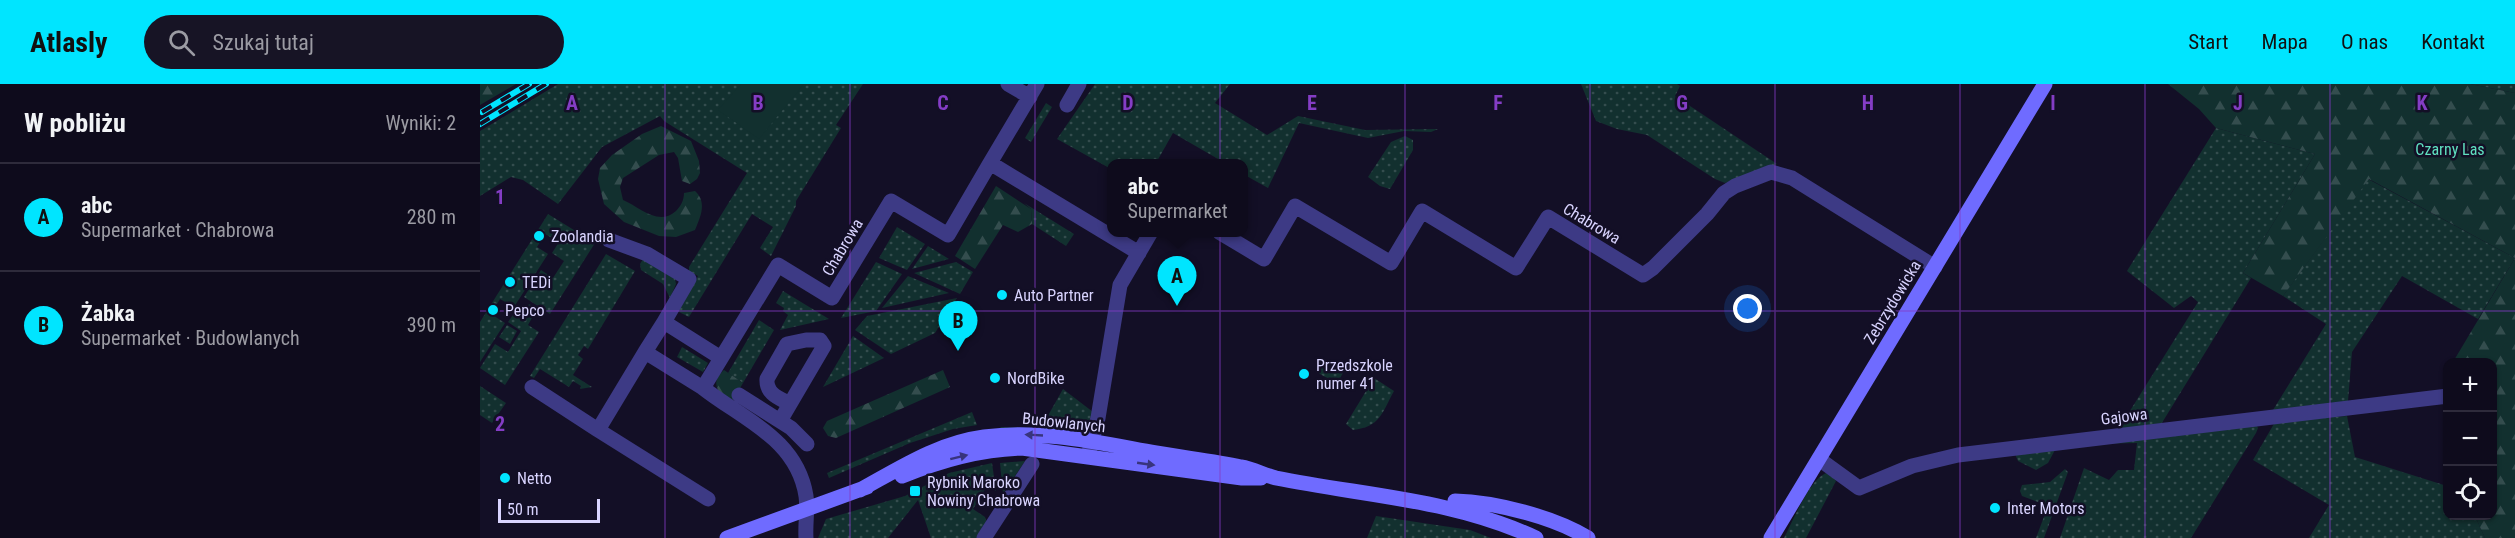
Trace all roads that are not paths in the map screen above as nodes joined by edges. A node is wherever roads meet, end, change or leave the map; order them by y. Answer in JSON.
{"nodes":[{"id":1,"x":1008,"y":84,"type":"edge"},
{"id":2,"x":1079,"y":84,"type":"edge"},
{"id":3,"x":2045,"y":84,"type":"edge"},
{"id":4,"x":1033,"y":90,"type":"edge"},
{"id":5,"x":1066,"y":105,"type":"dead end"},
{"id":6,"x":990,"y":163,"type":"junction"},
{"id":7,"x":1107,"y":234,"type":"edge"},
{"id":8,"x":1111,"y":237,"type":"edge"},
{"id":9,"x":1148,"y":237,"type":"edge"},
{"id":10,"x":1227,"y":237,"type":"edge"},
{"id":11,"x":609,"y":240,"type":"dead end"},
{"id":12,"x":1139,"y":254,"type":"junction"},
{"id":13,"x":1935,"y":267,"type":"junction"},
{"id":14,"x":664,"y":322,"type":"junction"},
{"id":15,"x":645,"y":352,"type":"junction"},
{"id":16,"x":721,"y":358,"type":"junction"},
{"id":17,"x":532,"y":387,"type":"dead end"},
{"id":18,"x":704,"y":388,"type":"junction"},
{"id":19,"x":739,"y":396,"type":"dead end"},
{"id":20,"x":2443,"y":397,"type":"edge"},
{"id":21,"x":790,"y":405,"type":"dead end"},
{"id":22,"x":780,"y":421,"type":"junction"},
{"id":23,"x":598,"y":430,"type":"junction"},
{"id":24,"x":807,"y":444,"type":"dead end"},
{"id":25,"x":1090,"y":448,"type":"junction"},
{"id":26,"x":1819,"y":459,"type":"junction"},
{"id":27,"x":1032,"y":464,"type":"dead end"},
{"id":28,"x":708,"y":499,"type":"dead end"},
{"id":29,"x":1422,"y":501,"type":"junction"},
{"id":30,"x":805,"y":510,"type":"junction"},
{"id":31,"x":760,"y":527,"type":"junction"},
{"id":32,"x":727,"y":538,"type":"edge"},
{"id":33,"x":743,"y":538,"type":"edge"},
{"id":34,"x":806,"y":538,"type":"edge"},
{"id":35,"x":984,"y":538,"type":"edge"},
{"id":36,"x":1536,"y":538,"type":"edge"},
{"id":37,"x":1588,"y":538,"type":"edge"},
{"id":38,"x":1771,"y":538,"type":"edge"}],
"edges":[{"from":1,"to":4,"type":"street"},
{"from":2,"to":5,"type":"street"},
{"from":3,"to":13,"type":"main road","name":"Zebrzydowicka"},
{"from":4,"to":6,"type":"street"},
{"from":6,"to":7,"type":"street"},
{"from":6,"to":16,"type":"street","name":"Chabrowa"},
{"from":8,"to":12,"type":"street"},
{"from":9,"to":12,"type":"street"},
{"from":10,"to":13,"type":"street","name":"Chabrowa"},
{"from":11,"to":14,"type":"street"},
{"from":12,"to":25,"type":"street"},
{"from":13,"to":26,"type":"main road","name":"Zebrzydowicka"},
{"from":14,"to":15,"type":"street"},
{"from":14,"to":16,"type":"street"},
{"from":15,"to":18,"type":"street"},
{"from":15,"to":23,"type":"street"},
{"from":16,"to":18,"type":"street","name":"Chabrowa"},
{"from":17,"to":23,"type":"street"},
{"from":18,"to":30,"type":"street"},
{"from":19,"to":22,"type":"street"},
{"from":20,"to":26,"type":"street","name":"Gajowa"},
{"from":21,"to":22,"type":"street"},
{"from":22,"to":24,"type":"street"},
{"from":23,"to":28,"type":"street"},
{"from":25,"to":29,"type":"main road","name":"Budowlanych"},
{"from":25,"to":30,"type":"main road","name":"Budowlanych"},
{"from":26,"to":38,"type":"main road","name":"Zebrzydowicka"},
{"from":27,"to":35,"type":"street"},
{"from":29,"to":36,"type":"main road","name":"Budowlanych"},
{"from":29,"to":37,"type":"main road","name":"Budowlanych"},
{"from":30,"to":31,"type":"main road","name":"Budowlanych"},
{"from":30,"to":34,"type":"street"},
{"from":31,"to":32,"type":"main road","name":"Budowlanych"},
{"from":31,"to":33,"type":"main road","name":"Budowlanych"}]}
